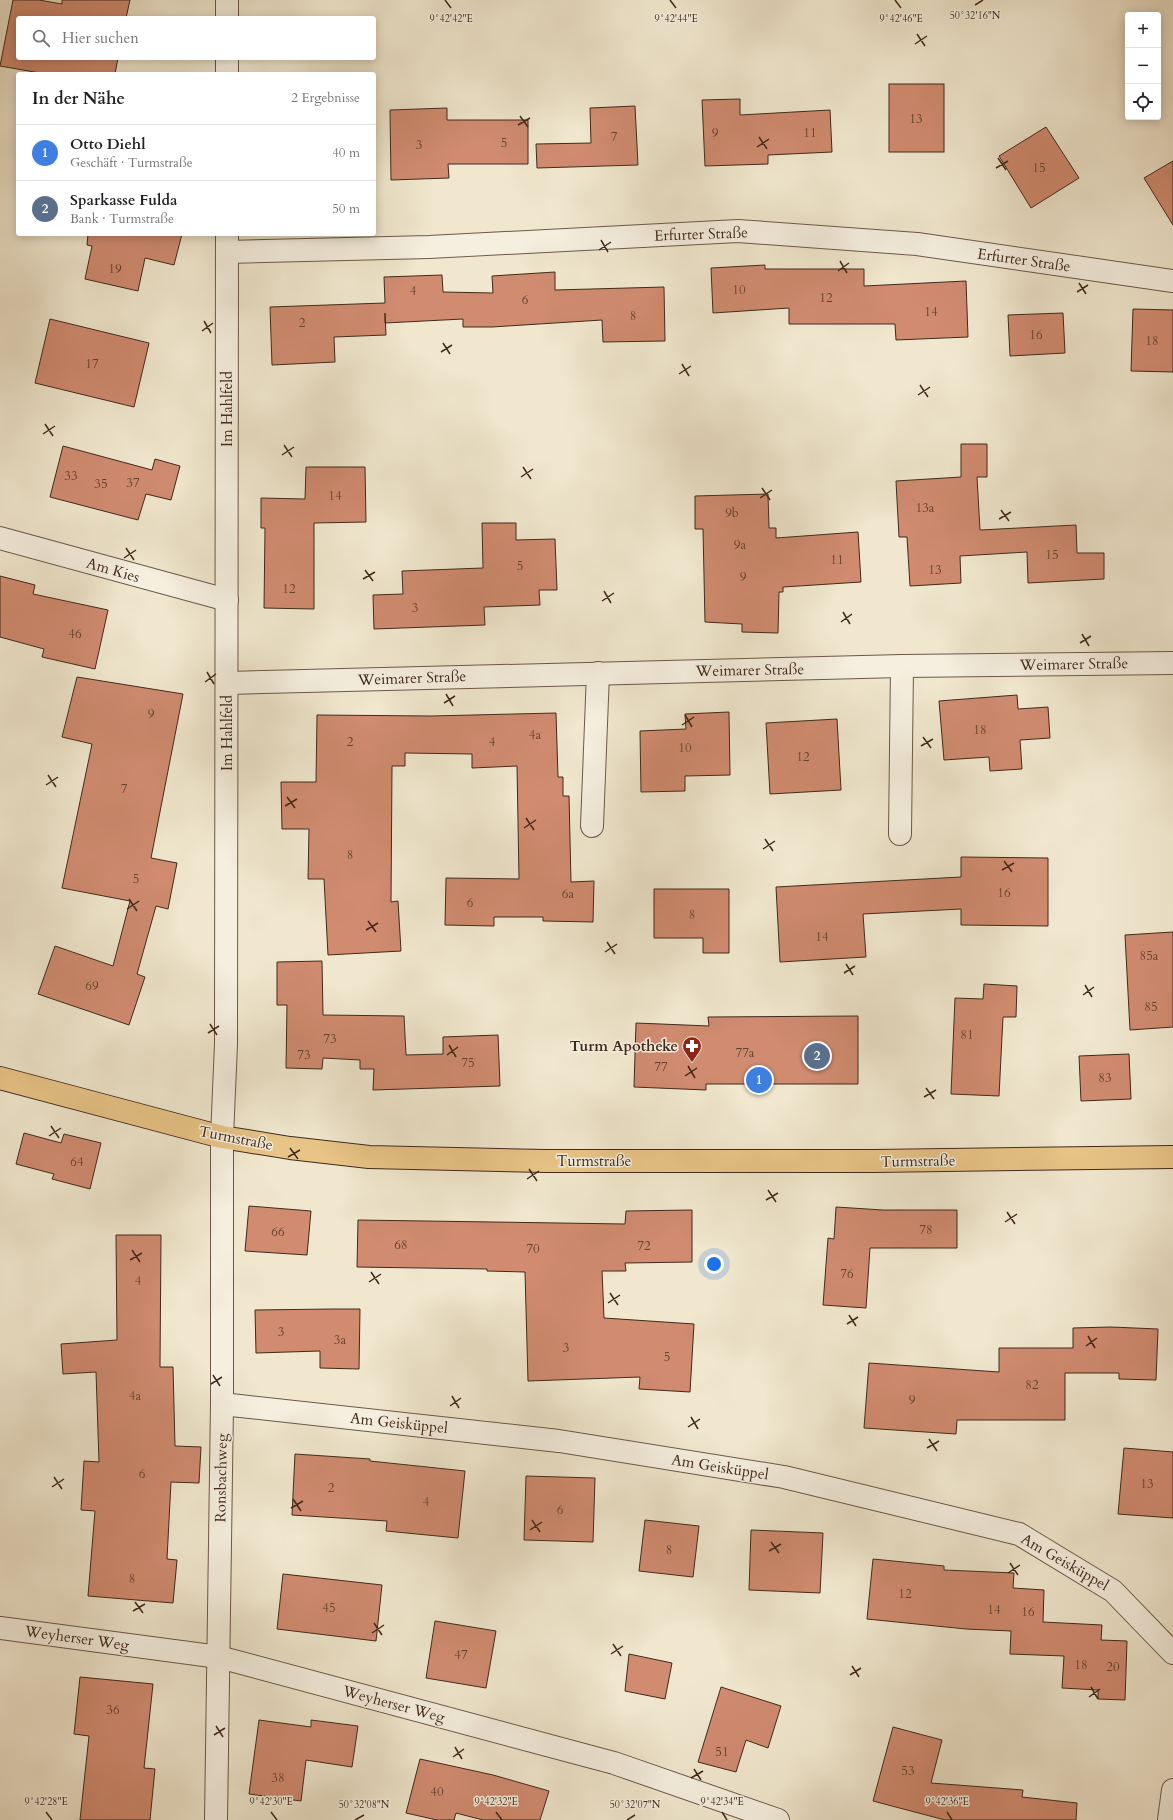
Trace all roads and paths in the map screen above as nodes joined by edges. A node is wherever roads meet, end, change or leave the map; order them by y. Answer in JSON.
{"nodes":[{"id":1,"x":227,"y":0,"type":"edge"},
{"id":2,"x":227,"y":16,"type":"edge"},
{"id":3,"x":227,"y":60,"type":"edge"},
{"id":4,"x":227,"y":72,"type":"edge"},
{"id":5,"x":227,"y":243,"type":"edge"},
{"id":6,"x":1173,"y":281,"type":"edge"},
{"id":7,"x":0,"y":538,"type":"edge"},
{"id":8,"x":227,"y":600,"type":"junction"},
{"id":9,"x":1173,"y":663,"type":"edge"},
{"id":10,"x":902,"y":666,"type":"junction"},
{"id":11,"x":598,"y":673,"type":"junction"},
{"id":12,"x":227,"y":683,"type":"junction"},
{"id":13,"x":592,"y":826,"type":"dead end"},
{"id":14,"x":900,"y":834,"type":"dead end"},
{"id":15,"x":0,"y":1078,"type":"edge"},
{"id":16,"x":222,"y":1137,"type":"junction"},
{"id":17,"x":1173,"y":1157,"type":"edge"},
{"id":18,"x":222,"y":1404,"type":"junction"},
{"id":19,"x":0,"y":1628,"type":"edge"},
{"id":20,"x":1173,"y":1653,"type":"edge"},
{"id":21,"x":219,"y":1657,"type":"junction"},
{"id":22,"x":1173,"y":1790,"type":"edge"},
{"id":23,"x":216,"y":1820,"type":"edge"},
{"id":24,"x":778,"y":1820,"type":"edge"},
{"id":25,"x":1169,"y":1820,"type":"edge"}],
"edges":[{"from":1,"to":2,"type":"street"},
{"from":3,"to":4,"type":"street"},
{"from":5,"to":6,"type":"street","name":"Erfurter Straße"},
{"from":5,"to":8,"type":"street","name":"Im Hahlfeld"},
{"from":7,"to":8,"type":"street","name":"Am Kies"},
{"from":8,"to":12,"type":"street","name":"Im Hahlfeld"},
{"from":9,"to":10,"type":"street","name":"Weimarer Straße"},
{"from":10,"to":11,"type":"street","name":"Weimarer Straße"},
{"from":10,"to":14,"type":"street"},
{"from":11,"to":12,"type":"street","name":"Weimarer Straße"},
{"from":11,"to":13,"type":"street"},
{"from":12,"to":16,"type":"street","name":"Im Hahlfeld"},
{"from":15,"to":16,"type":"main road","name":"Turmstraße"},
{"from":16,"to":17,"type":"main road","name":"Turmstraße"},
{"from":16,"to":18,"type":"street","name":"Ronsbachweg"},
{"from":18,"to":20,"type":"street","name":"Am Geisküppel"},
{"from":18,"to":21,"type":"street","name":"Ronsbachweg"},
{"from":19,"to":21,"type":"street","name":"Weyherser Weg"},
{"from":21,"to":23,"type":"street","name":"Ronsbachweg"},
{"from":21,"to":24,"type":"street","name":"Weyherser Weg"},
{"from":22,"to":25,"type":"street"}]}
